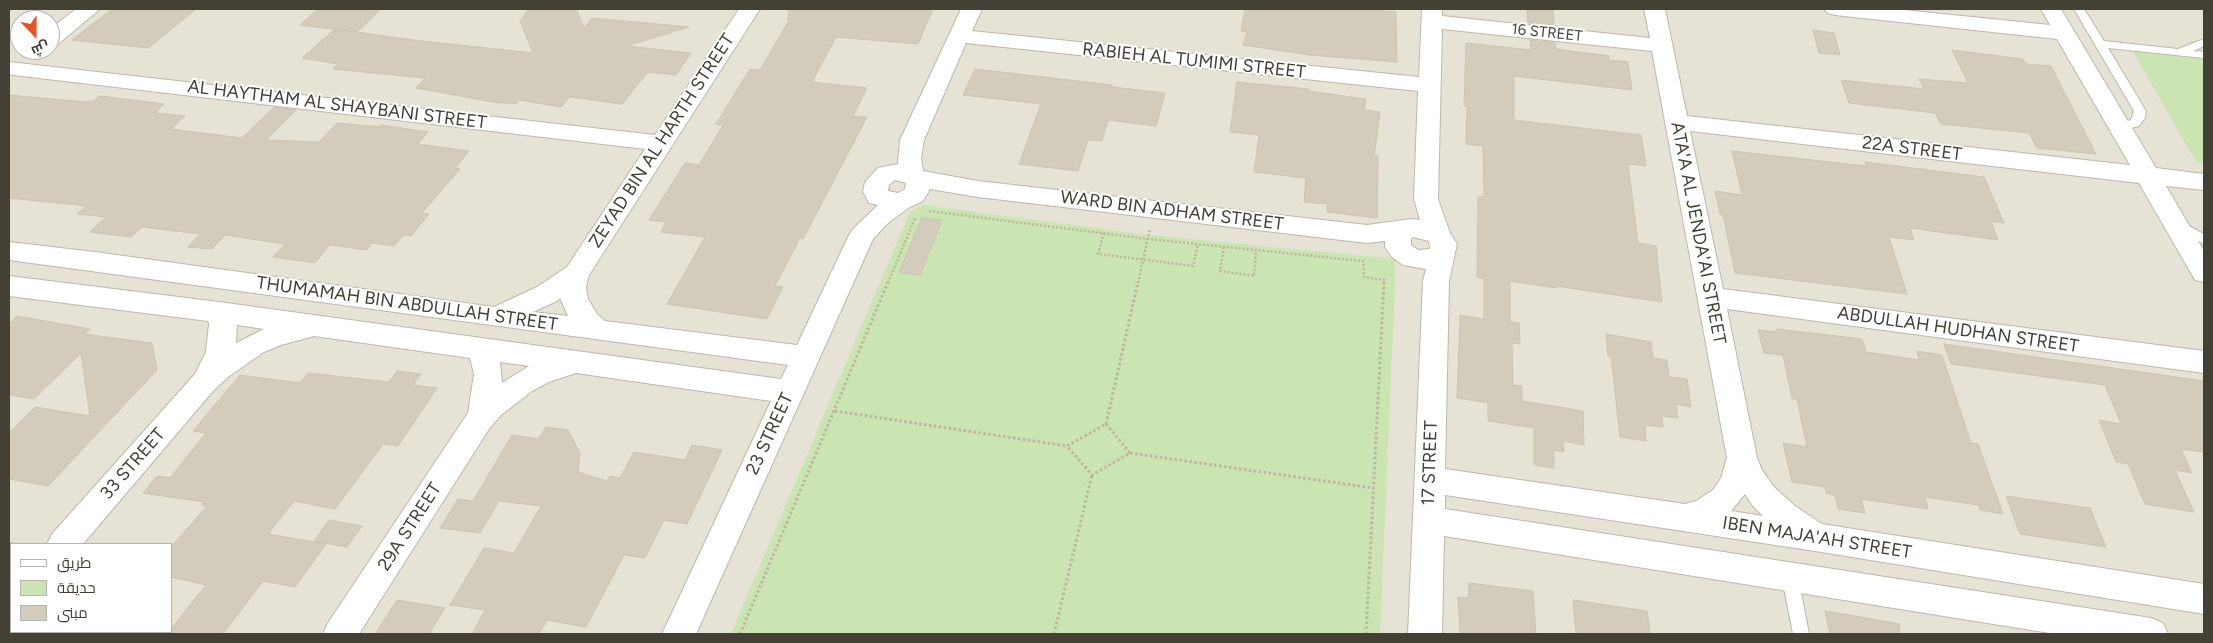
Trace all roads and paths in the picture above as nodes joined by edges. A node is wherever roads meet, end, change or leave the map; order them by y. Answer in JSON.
{"nodes":[{"id":1,"x":89,"y":9,"type":"edge"},
{"id":2,"x":748,"y":9,"type":"edge"},
{"id":3,"x":971,"y":9,"type":"edge"},
{"id":4,"x":1655,"y":9,"type":"edge"},
{"id":5,"x":1835,"y":9,"type":"edge"},
{"id":6,"x":2051,"y":9,"type":"edge"},
{"id":7,"x":2079,"y":9,"type":"edge"},
{"id":8,"x":1432,"y":15,"type":"edge"},
{"id":9,"x":60,"y":31,"type":"edge"},
{"id":10,"x":2065,"y":33,"type":"junction"},
{"id":11,"x":958,"y":36,"type":"junction"},
{"id":12,"x":2204,"y":42,"type":"edge"},
{"id":13,"x":2100,"y":44,"type":"junction"},
{"id":14,"x":1662,"y":46,"type":"junction"},
{"id":15,"x":2179,"y":52,"type":"junction"},
{"id":16,"x":2204,"y":55,"type":"edge"},
{"id":17,"x":23,"y":60,"type":"edge"},
{"id":18,"x":11,"y":69,"type":"edge"},
{"id":19,"x":1430,"y":85,"type":"junction"},
{"id":20,"x":1677,"y":122,"type":"junction"},
{"id":21,"x":2120,"y":128,"type":"junction"},
{"id":22,"x":912,"y":140,"type":"junction"},
{"id":23,"x":661,"y":143,"type":"junction"},
{"id":24,"x":2148,"y":176,"type":"junction"},
{"id":25,"x":2204,"y":182,"type":"edge"},
{"id":26,"x":881,"y":183,"type":"junction"},
{"id":27,"x":914,"y":196,"type":"junction"},
{"id":28,"x":1426,"y":199,"type":"junction"},
{"id":29,"x":1155,"y":210,"type":"junction"},
{"id":30,"x":2174,"y":222,"type":"junction"},
{"id":31,"x":1104,"y":233,"type":"junction"},
{"id":32,"x":862,"y":235,"type":"junction"},
{"id":33,"x":1148,"y":239,"type":"junction"},
{"id":34,"x":1407,"y":240,"type":"junction"},
{"id":35,"x":2204,"y":240,"type":"edge"},
{"id":36,"x":1198,"y":244,"type":"junction"},
{"id":37,"x":1440,"y":244,"type":"junction"},
{"id":38,"x":1224,"y":247,"type":"junction"},
{"id":39,"x":1256,"y":250,"type":"junction"},
{"id":40,"x":9,"y":252,"type":"edge"},
{"id":41,"x":1143,"y":260,"type":"junction"},
{"id":42,"x":2204,"y":273,"type":"edge"},
{"id":43,"x":576,"y":274,"type":"junction"},
{"id":44,"x":9,"y":286,"type":"edge"},
{"id":45,"x":1436,"y":292,"type":"junction"},
{"id":46,"x":1711,"y":297,"type":"junction"},
{"id":47,"x":219,"y":312,"type":"junction"},
{"id":48,"x":496,"y":317,"type":"junction"},
{"id":49,"x":314,"y":326,"type":"junction"},
{"id":50,"x":598,"y":330,"type":"junction"},
{"id":51,"x":480,"y":349,"type":"junction"},
{"id":52,"x":806,"y":357,"type":"junction"},
{"id":53,"x":576,"y":362,"type":"junction"},
{"id":54,"x":2204,"y":362,"type":"edge"},
{"id":55,"x":203,"y":383,"type":"junction"},
{"id":56,"x":790,"y":392,"type":"junction"},
{"id":57,"x":835,"y":411,"type":"junction"},
{"id":58,"x":479,"y":420,"type":"junction"},
{"id":59,"x":1106,"y":424,"type":"junction"},
{"id":60,"x":1067,"y":446,"type":"junction"},
{"id":61,"x":1130,"y":453,"type":"junction"},
{"id":62,"x":1742,"y":458,"type":"junction"},
{"id":63,"x":1092,"y":475,"type":"junction"},
{"id":64,"x":1430,"y":480,"type":"junction"},
{"id":65,"x":1373,"y":488,"type":"junction"},
{"id":66,"x":1685,"y":518,"type":"junction"},
{"id":67,"x":1429,"y":520,"type":"junction"},
{"id":68,"x":1815,"y":537,"type":"junction"},
{"id":69,"x":64,"y":543,"type":"edge"},
{"id":70,"x":1790,"y":577,"type":"junction"},
{"id":71,"x":2204,"y":599,"type":"edge"},
{"id":72,"x":340,"y":634,"type":"edge"},
{"id":73,"x":679,"y":634,"type":"edge"},
{"id":74,"x":740,"y":634,"type":"edge"},
{"id":75,"x":1054,"y":634,"type":"edge"},
{"id":76,"x":1366,"y":634,"type":"edge"},
{"id":77,"x":1425,"y":634,"type":"edge"},
{"id":78,"x":1801,"y":634,"type":"edge"},
{"id":79,"x":2151,"y":634,"type":"edge"}],
"edges":[{"from":1,"to":9,"type":"street"},
{"from":2,"to":23,"type":"street","name":"ZEYAD BIN AL HARTH STREET"},
{"from":3,"to":11,"type":"street"},
{"from":4,"to":14,"type":"street","name":"ATA'A AL JENDA'AI STREET"},
{"from":5,"to":10,"type":"street"},
{"from":6,"to":10,"type":"street"},
{"from":7,"to":13,"type":"lane"},
{"from":8,"to":14,"type":"street","name":"16 STREET"},
{"from":8,"to":19,"type":"street"},
{"from":10,"to":21,"type":"street"},
{"from":11,"to":19,"type":"street","name":"RABIEH AL TUMIMI STREET"},
{"from":11,"to":22,"type":"street"},
{"from":12,"to":15,"type":"lane"},
{"from":13,"to":15,"type":"lane"},
{"from":13,"to":21,"type":"lane"},
{"from":14,"to":20,"type":"street","name":"ATA'A AL JENDA'AI STREET"},
{"from":15,"to":16,"type":"lane"},
{"from":17,"to":18,"type":"street"},
{"from":18,"to":23,"type":"street","name":"AL HAYTHAM AL SHAYBANI STREET"},
{"from":19,"to":28,"type":"street"},
{"from":20,"to":24,"type":"street","name":"22A STREET"},
{"from":20,"to":46,"type":"street","name":"ATA'A AL JENDA'AI STREET"},
{"from":21,"to":24,"type":"street"},
{"from":22,"to":26,"type":"street","name":"23 STREET"},
{"from":22,"to":27,"type":"street"},
{"from":23,"to":43,"type":"street","name":"ZEYAD BIN AL HARTH STREET"},
{"from":24,"to":25,"type":"street","name":"22A STREET"},
{"from":24,"to":30,"type":"street"},
{"from":26,"to":27,"type":"street"},
{"from":26,"to":32,"type":"street","name":"23 STREET"},
{"from":27,"to":29,"type":"street","name":"WARD BIN ADHAM STREET"},
{"from":27,"to":31,"type":"path"},
{"from":27,"to":32,"type":"street","name":"23 STREET"},
{"from":27,"to":57,"type":"path"},
{"from":28,"to":34,"type":"street"},
{"from":28,"to":37,"type":"street"},
{"from":29,"to":33,"type":"path"},
{"from":29,"to":34,"type":"street","name":"WARD BIN ADHAM STREET"},
{"from":30,"to":35,"type":"lane"},
{"from":30,"to":42,"type":"street"},
{"from":31,"to":33,"type":"path"},
{"from":31,"to":41,"type":"path"},
{"from":32,"to":52,"type":"street","name":"23 STREET"},
{"from":33,"to":36,"type":"path"},
{"from":33,"to":41,"type":"path"},
{"from":34,"to":37,"type":"street","name":"WARD BIN ADHAM STREET"},
{"from":34,"to":45,"type":"street"},
{"from":36,"to":38,"type":"path"},
{"from":36,"to":41,"type":"path"},
{"from":37,"to":45,"type":"street","name":"17 STREET"},
{"from":38,"to":39,"type":"path"},
{"from":38,"to":39,"type":"path"},
{"from":39,"to":65,"type":"path"},
{"from":40,"to":48,"type":"street","name":"THUMAMAH BIN ABDULLAH STREET"},
{"from":41,"to":59,"type":"path"},
{"from":43,"to":48,"type":"street","name":"ZEYAD BIN AL HARTH STREET"},
{"from":43,"to":50,"type":"street","name":"ZEYAD BIN AL HARTH STREET"},
{"from":44,"to":47,"type":"street","name":"THUMAMAH BIN ABDULLAH STREET"},
{"from":45,"to":64,"type":"street","name":"17 STREET"},
{"from":46,"to":54,"type":"street","name":"ABDULLAH HUDHAN STREET"},
{"from":46,"to":62,"type":"street","name":"ATA'A AL JENDA'AI STREET"},
{"from":47,"to":49,"type":"street","name":"THUMAMAH BIN ABDULLAH STREET"},
{"from":47,"to":55,"type":"street","name":"33 STREET"},
{"from":48,"to":50,"type":"street","name":"THUMAMAH BIN ABDULLAH STREET"},
{"from":49,"to":51,"type":"street","name":"THUMAMAH BIN ABDULLAH STREET"},
{"from":49,"to":55,"type":"street","name":"33 STREET"},
{"from":50,"to":52,"type":"street","name":"THUMAMAH BIN ABDULLAH STREET"},
{"from":51,"to":53,"type":"street","name":"THUMAMAH BIN ABDULLAH STREET"},
{"from":51,"to":58,"type":"street","name":"29A STREET"},
{"from":52,"to":56,"type":"street","name":"23 STREET"},
{"from":53,"to":56,"type":"street","name":"THUMAMAH BIN ABDULLAH STREET"},
{"from":53,"to":58,"type":"street","name":"29A STREET"},
{"from":55,"to":69,"type":"street","name":"33 STREET"},
{"from":56,"to":73,"type":"street","name":"23 STREET"},
{"from":57,"to":60,"type":"path"},
{"from":57,"to":74,"type":"path"},
{"from":58,"to":72,"type":"street","name":"29A STREET"},
{"from":59,"to":60,"type":"path"},
{"from":59,"to":61,"type":"path"},
{"from":60,"to":63,"type":"path"},
{"from":61,"to":63,"type":"path"},
{"from":61,"to":65,"type":"path"},
{"from":62,"to":66,"type":"street","name":"ATA'A AL JENDA'AI STREET"},
{"from":62,"to":68,"type":"street","name":"ATA'A AL JENDA'AI STREET"},
{"from":63,"to":75,"type":"path"},
{"from":64,"to":66,"type":"street","name":"IBEN MAJA'AH STREET"},
{"from":64,"to":67,"type":"street","name":"17 STREET"},
{"from":65,"to":76,"type":"path"},
{"from":66,"to":68,"type":"street","name":"IBEN MAJA'AH STREET"},
{"from":67,"to":70,"type":"street"},
{"from":67,"to":77,"type":"street","name":"17 STREET"},
{"from":68,"to":71,"type":"street","name":"IBEN MAJA'AH STREET"},
{"from":70,"to":78,"type":"lane"},
{"from":70,"to":79,"type":"street"}]}
